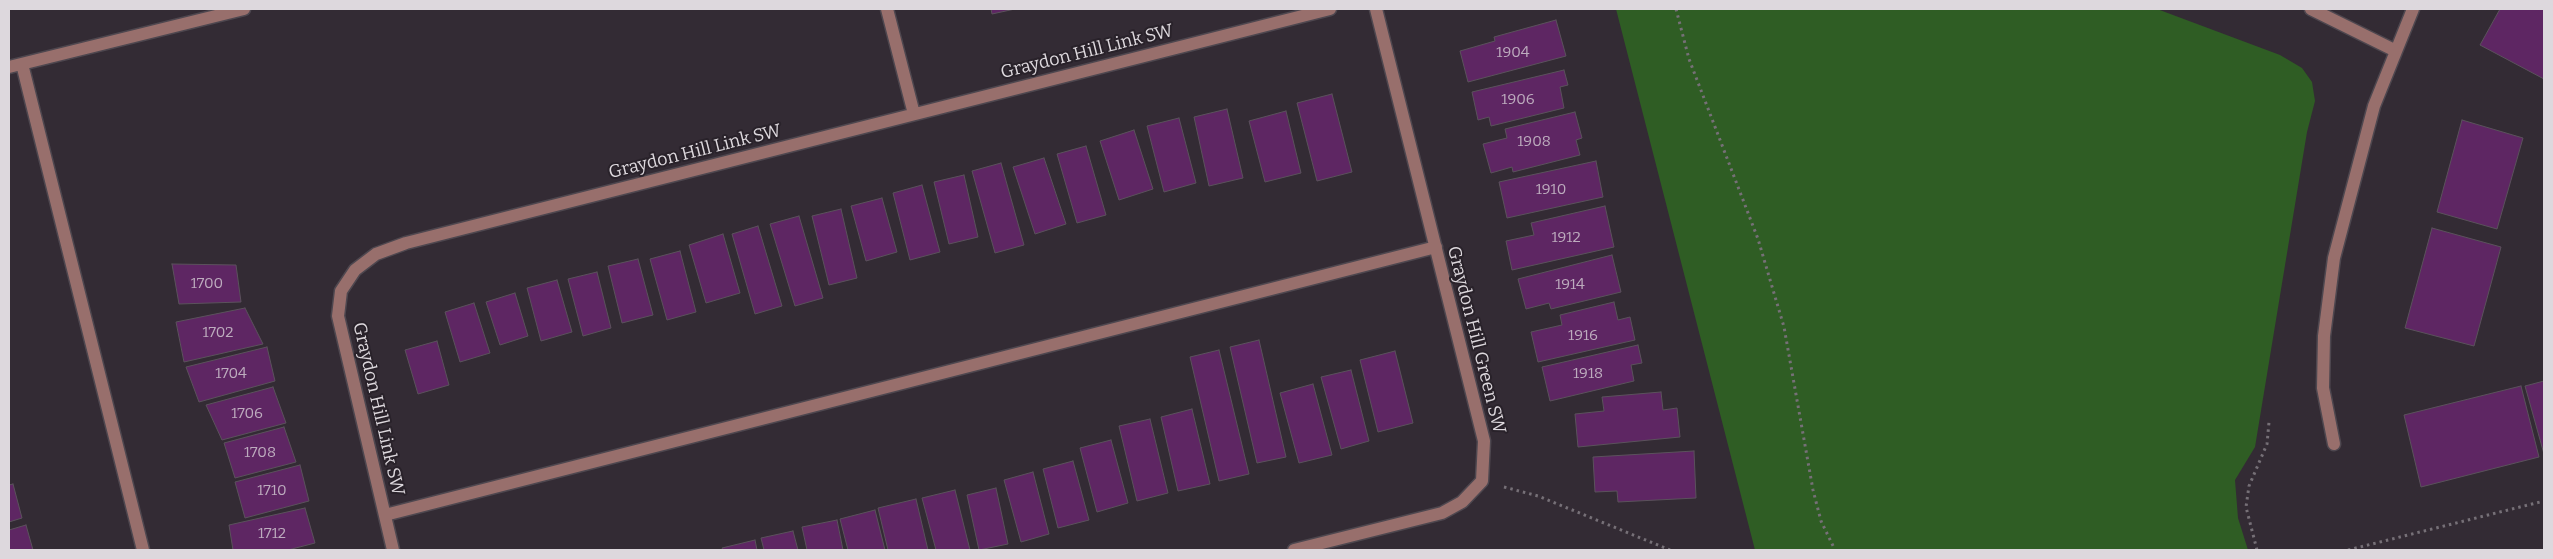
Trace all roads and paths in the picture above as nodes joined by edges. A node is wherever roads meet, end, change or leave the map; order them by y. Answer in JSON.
{"nodes":[{"id":1,"x":244,"y":9,"type":"edge"},
{"id":2,"x":887,"y":9,"type":"edge"},
{"id":3,"x":1330,"y":9,"type":"edge"},
{"id":4,"x":1376,"y":9,"type":"edge"},
{"id":5,"x":1676,"y":9,"type":"edge"},
{"id":6,"x":2311,"y":9,"type":"edge"},
{"id":7,"x":2413,"y":9,"type":"edge"},
{"id":8,"x":2396,"y":51,"type":"junction"},
{"id":9,"x":22,"y":64,"type":"junction"},
{"id":10,"x":9,"y":67,"type":"edge"},
{"id":11,"x":914,"y":114,"type":"junction"},
{"id":12,"x":1436,"y":247,"type":"junction"},
{"id":13,"x":2269,"y":422,"type":"dead end"},
{"id":14,"x":2334,"y":444,"type":"dead end"},
{"id":15,"x":1482,"y":481,"type":"junction"},
{"id":16,"x":2544,"y":501,"type":"edge"},
{"id":17,"x":385,"y":516,"type":"junction"},
{"id":18,"x":143,"y":550,"type":"edge"},
{"id":19,"x":393,"y":550,"type":"edge"},
{"id":20,"x":1294,"y":550,"type":"edge"},
{"id":21,"x":1670,"y":550,"type":"edge"},
{"id":22,"x":1835,"y":550,"type":"edge"},
{"id":23,"x":2257,"y":550,"type":"edge"},
{"id":24,"x":2348,"y":550,"type":"edge"}],
"edges":[{"from":1,"to":9,"type":"street"},
{"from":2,"to":11,"type":"street"},
{"from":3,"to":11,"type":"street","name":"Graydon Hill Link SW"},
{"from":4,"to":12,"type":"street","name":"Graydon Hill Green SW"},
{"from":5,"to":22,"type":"path"},
{"from":6,"to":8,"type":"street"},
{"from":7,"to":8,"type":"street"},
{"from":8,"to":14,"type":"street"},
{"from":9,"to":10,"type":"street"},
{"from":9,"to":18,"type":"street"},
{"from":11,"to":17,"type":"street","name":"Graydon Hill Link SW"},
{"from":12,"to":15,"type":"street","name":"Graydon Hill Green SW"},
{"from":12,"to":17,"type":"street"},
{"from":13,"to":23,"type":"path"},
{"from":15,"to":20,"type":"street"},
{"from":15,"to":21,"type":"path"},
{"from":16,"to":24,"type":"path"},
{"from":17,"to":19,"type":"street","name":"Graydon Hill Link SW"}]}
